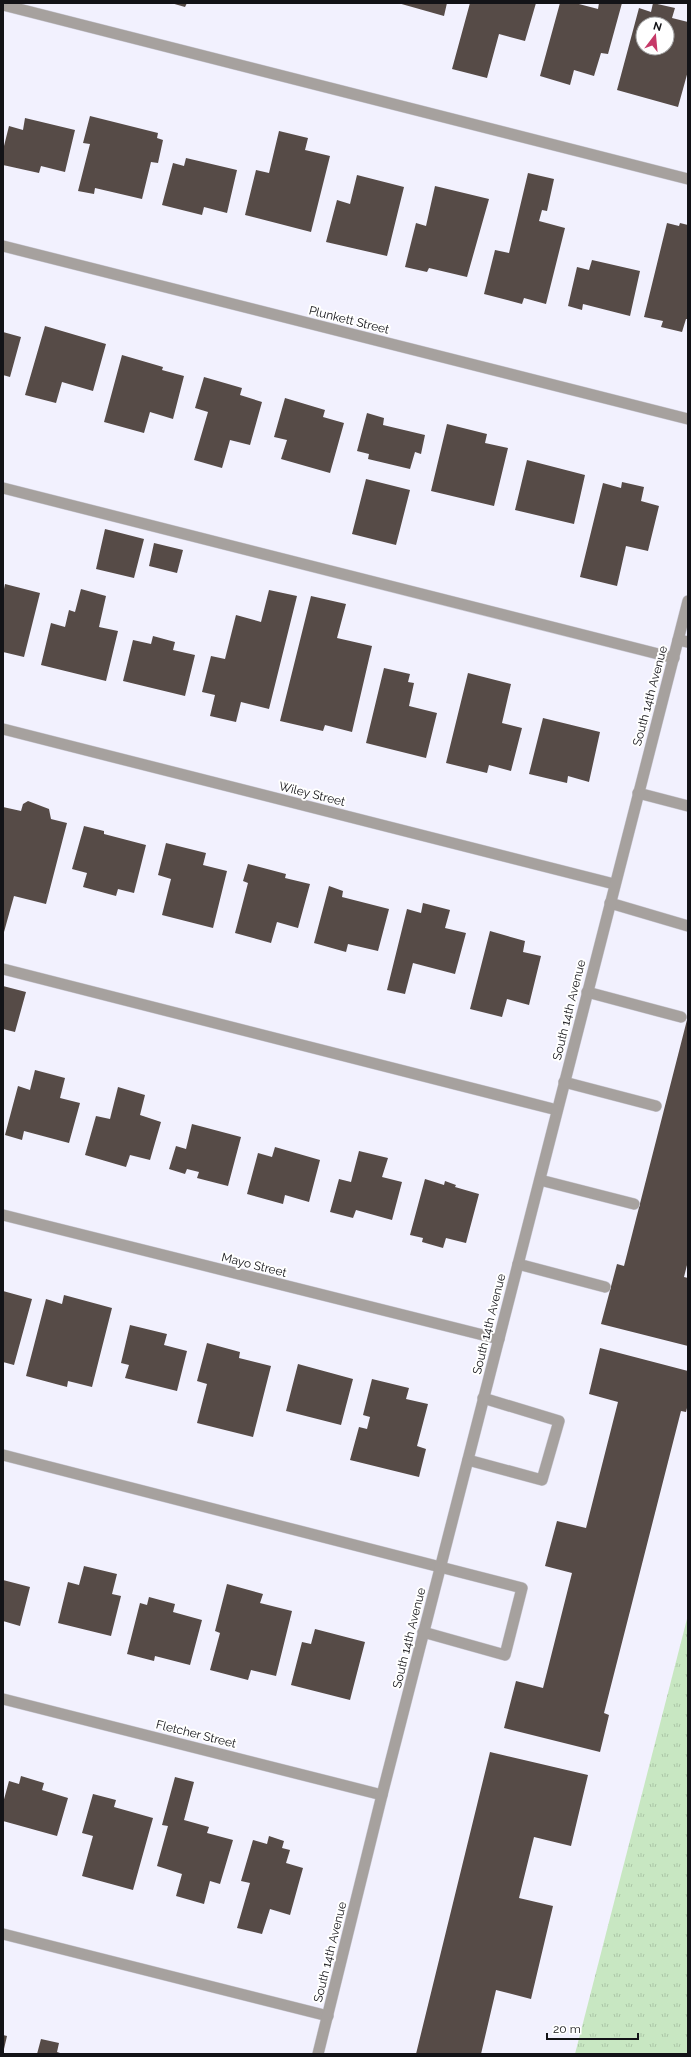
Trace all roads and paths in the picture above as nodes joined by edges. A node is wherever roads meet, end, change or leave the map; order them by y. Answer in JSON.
{"nodes":[{"id":1,"x":3,"y":4,"type":"edge"},
{"id":2,"x":688,"y":179,"type":"edge"},
{"id":3,"x":3,"y":246,"type":"edge"},
{"id":4,"x":688,"y":419,"type":"edge"},
{"id":5,"x":3,"y":488,"type":"edge"},
{"id":6,"x":688,"y":601,"type":"edge"},
{"id":7,"x":683,"y":641,"type":"edge"},
{"id":8,"x":674,"y":658,"type":"junction"},
{"id":9,"x":3,"y":729,"type":"edge"},
{"id":10,"x":638,"y":793,"type":"junction"},
{"id":11,"x":688,"y":806,"type":"edge"},
{"id":12,"x":614,"y":884,"type":"junction"},
{"id":13,"x":610,"y":903,"type":"junction"},
{"id":14,"x":688,"y":926,"type":"edge"},
{"id":15,"x":3,"y":969,"type":"edge"},
{"id":16,"x":587,"y":992,"type":"junction"},
{"id":17,"x":681,"y":1017,"type":"dead end"},
{"id":18,"x":564,"y":1082,"type":"junction"},
{"id":19,"x":656,"y":1106,"type":"dead end"},
{"id":20,"x":557,"y":1110,"type":"junction"},
{"id":21,"x":540,"y":1180,"type":"junction"},
{"id":22,"x":634,"y":1204,"type":"dead end"},
{"id":23,"x":3,"y":1215,"type":"edge"},
{"id":24,"x":518,"y":1264,"type":"junction"},
{"id":25,"x":605,"y":1287,"type":"dead end"},
{"id":26,"x":499,"y":1339,"type":"junction"},
{"id":27,"x":483,"y":1398,"type":"junction"},
{"id":28,"x":3,"y":1455,"type":"edge"},
{"id":29,"x":468,"y":1460,"type":"junction"},
{"id":30,"x":440,"y":1566,"type":"junction"},
{"id":31,"x":424,"y":1632,"type":"junction"},
{"id":32,"x":3,"y":1699,"type":"edge"},
{"id":33,"x":382,"y":1795,"type":"junction"},
{"id":34,"x":3,"y":1934,"type":"edge"},
{"id":35,"x":328,"y":2016,"type":"junction"},
{"id":36,"x":318,"y":2054,"type":"edge"}],
"edges":[{"from":1,"to":2,"type":"street"},
{"from":3,"to":4,"type":"street","name":"Plunkett Street"},
{"from":5,"to":8,"type":"street"},
{"from":6,"to":7,"type":"street","name":"South 14th Avenue"},
{"from":7,"to":8,"type":"street","name":"South 14th Avenue"},
{"from":8,"to":10,"type":"street","name":"South 14th Avenue"},
{"from":9,"to":12,"type":"street","name":"Wiley Street"},
{"from":10,"to":11,"type":"street"},
{"from":10,"to":12,"type":"street","name":"South 14th Avenue"},
{"from":12,"to":13,"type":"street","name":"South 14th Avenue"},
{"from":13,"to":14,"type":"street"},
{"from":13,"to":16,"type":"street","name":"South 14th Avenue"},
{"from":15,"to":20,"type":"street"},
{"from":16,"to":17,"type":"street"},
{"from":16,"to":18,"type":"street","name":"South 14th Avenue"},
{"from":18,"to":19,"type":"street"},
{"from":18,"to":20,"type":"street","name":"South 14th Avenue"},
{"from":20,"to":21,"type":"street","name":"South 14th Avenue"},
{"from":21,"to":22,"type":"street"},
{"from":21,"to":24,"type":"street","name":"South 14th Avenue"},
{"from":23,"to":26,"type":"street","name":"Mayo Street"},
{"from":24,"to":25,"type":"street"},
{"from":24,"to":26,"type":"street","name":"South 14th Avenue"},
{"from":26,"to":27,"type":"street","name":"South 14th Avenue"},
{"from":27,"to":29,"type":"street","name":"South 14th Avenue"},
{"from":27,"to":29,"type":"street"},
{"from":28,"to":30,"type":"street"},
{"from":29,"to":30,"type":"street","name":"South 14th Avenue"},
{"from":30,"to":31,"type":"street","name":"South 14th Avenue"},
{"from":30,"to":31,"type":"street"},
{"from":31,"to":33,"type":"street","name":"South 14th Avenue"},
{"from":32,"to":33,"type":"street","name":"Fletcher Street"},
{"from":33,"to":35,"type":"street","name":"South 14th Avenue"},
{"from":34,"to":35,"type":"street"},
{"from":35,"to":36,"type":"street","name":"South 14th Avenue"}]}
